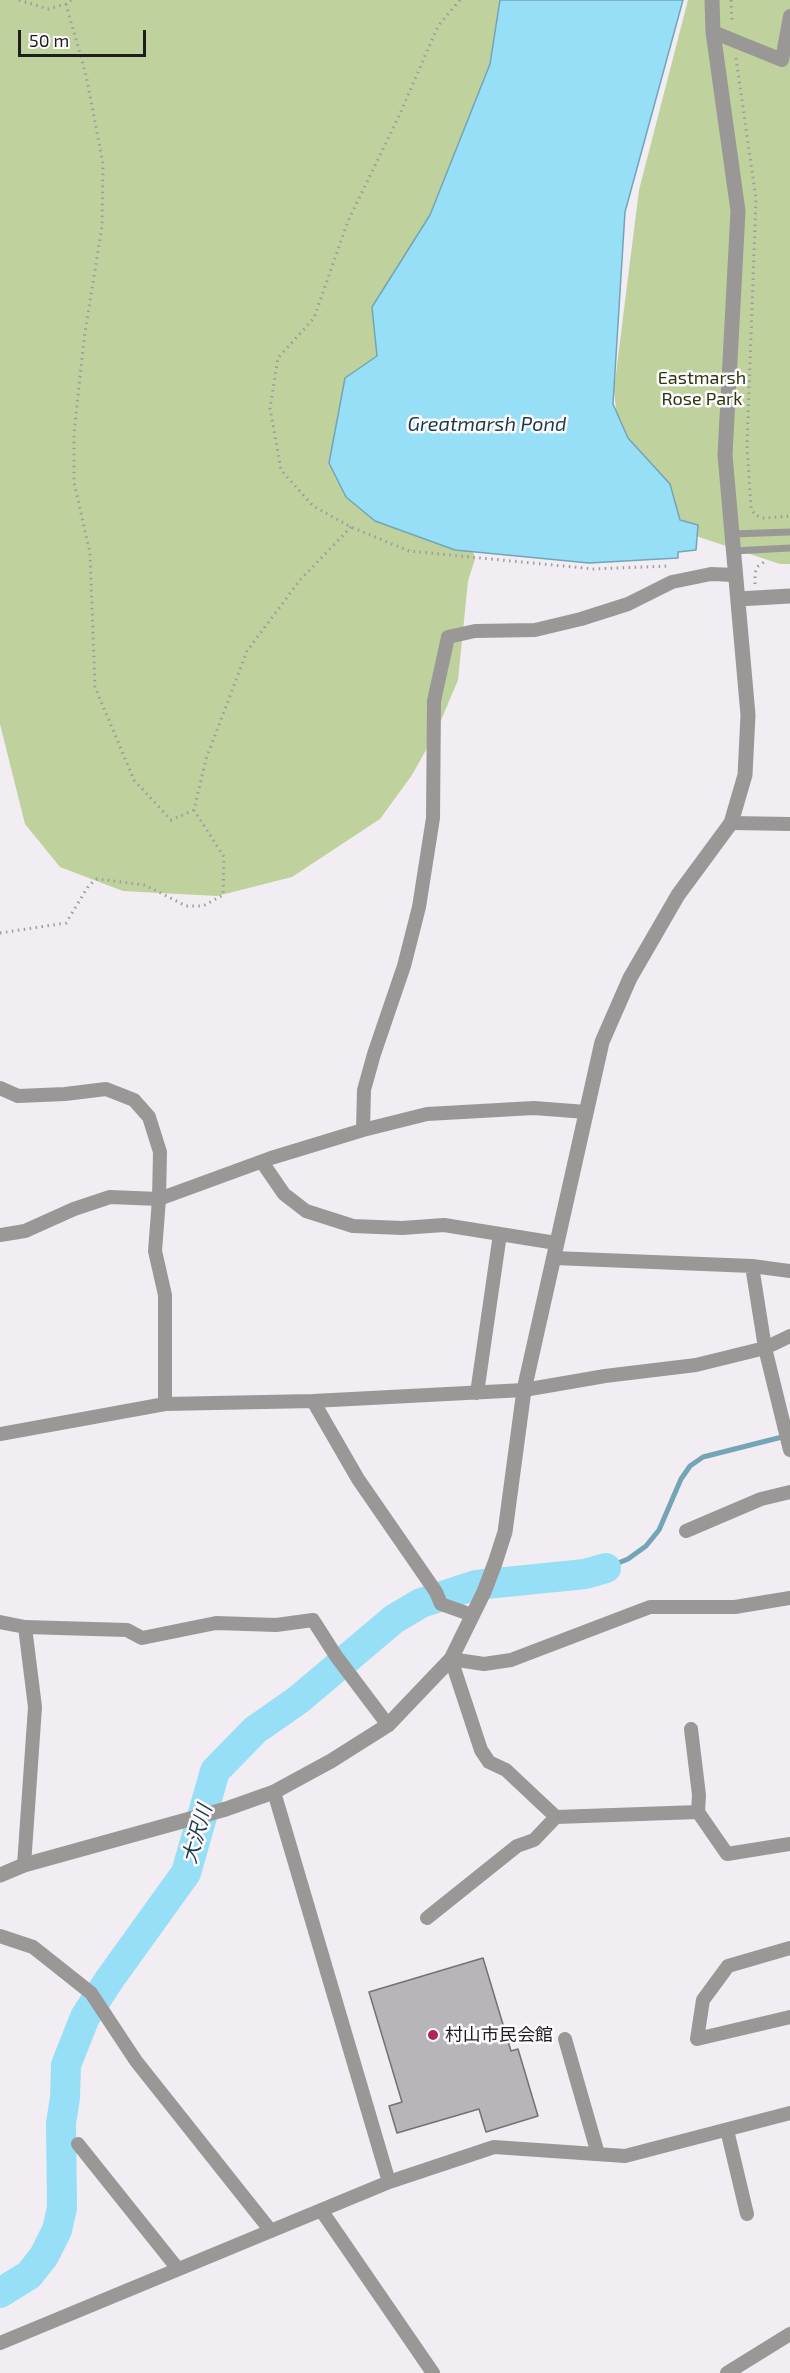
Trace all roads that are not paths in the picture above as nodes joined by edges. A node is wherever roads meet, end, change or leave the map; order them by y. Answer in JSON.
{"nodes":[{"id":1,"x":712,"y":0,"type":"edge"},
{"id":2,"x":790,"y":16,"type":"edge"},
{"id":3,"x":713,"y":32,"type":"junction"},
{"id":4,"x":790,"y":532,"type":"edge"},
{"id":5,"x":732,"y":534,"type":"junction"},
{"id":6,"x":790,"y":548,"type":"edge"},
{"id":7,"x":734,"y":551,"type":"junction"},
{"id":8,"x":735,"y":574,"type":"junction"},
{"id":9,"x":790,"y":596,"type":"edge"},
{"id":10,"x":738,"y":599,"type":"junction"},
{"id":11,"x":731,"y":823,"type":"junction"},
{"id":12,"x":790,"y":824,"type":"edge"},
{"id":13,"x":0,"y":1088,"type":"edge"},
{"id":14,"x":586,"y":1112,"type":"junction"},
{"id":15,"x":363,"y":1130,"type":"junction"},
{"id":16,"x":262,"y":1162,"type":"junction"},
{"id":17,"x":159,"y":1198,"type":"junction"},
{"id":18,"x":0,"y":1234,"type":"edge"},
{"id":19,"x":500,"y":1234,"type":"junction"},
{"id":20,"x":555,"y":1250,"type":"junction"},
{"id":21,"x":752,"y":1266,"type":"junction"},
{"id":22,"x":790,"y":1271,"type":"edge"},
{"id":23,"x":790,"y":1336,"type":"edge"},
{"id":24,"x":765,"y":1348,"type":"junction"},
{"id":25,"x":524,"y":1390,"type":"junction"},
{"id":26,"x":477,"y":1393,"type":"junction"},
{"id":27,"x":313,"y":1401,"type":"junction"},
{"id":28,"x":165,"y":1404,"type":"junction"},
{"id":29,"x":0,"y":1434,"type":"edge"},
{"id":30,"x":790,"y":1450,"type":"edge"},
{"id":31,"x":790,"y":1492,"type":"edge"},
{"id":32,"x":686,"y":1531,"type":"dead end"},
{"id":33,"x":790,"y":1598,"type":"edge"},
{"id":34,"x":472,"y":1615,"type":"junction"},
{"id":35,"x":0,"y":1622,"type":"edge"},
{"id":36,"x":25,"y":1627,"type":"junction"},
{"id":37,"x":451,"y":1659,"type":"junction"},
{"id":38,"x":388,"y":1725,"type":"junction"},
{"id":39,"x":691,"y":1729,"type":"dead end"},
{"id":40,"x":274,"y":1792,"type":"junction"},
{"id":41,"x":698,"y":1812,"type":"junction"},
{"id":42,"x":556,"y":1817,"type":"junction"},
{"id":43,"x":790,"y":1844,"type":"edge"},
{"id":44,"x":24,"y":1865,"type":"junction"},
{"id":45,"x":0,"y":1875,"type":"edge"},
{"id":46,"x":427,"y":1918,"type":"dead end"},
{"id":47,"x":0,"y":1936,"type":"edge"},
{"id":48,"x":790,"y":1948,"type":"edge"},
{"id":49,"x":790,"y":2017,"type":"edge"},
{"id":50,"x":565,"y":2039,"type":"dead end"},
{"id":51,"x":790,"y":2114,"type":"edge"},
{"id":52,"x":727,"y":2130,"type":"junction"},
{"id":53,"x":78,"y":2144,"type":"dead end"},
{"id":54,"x":598,"y":2154,"type":"junction"},
{"id":55,"x":390,"y":2182,"type":"junction"},
{"id":56,"x":321,"y":2210,"type":"junction"},
{"id":57,"x":747,"y":2214,"type":"dead end"},
{"id":58,"x":271,"y":2231,"type":"junction"},
{"id":59,"x":178,"y":2269,"type":"junction"},
{"id":60,"x":790,"y":2334,"type":"edge"},
{"id":61,"x":0,"y":2343,"type":"edge"},
{"id":62,"x":433,"y":2373,"type":"edge"},
{"id":63,"x":727,"y":2373,"type":"edge"}],
"edges":[{"from":1,"to":3,"type":"street"},
{"from":2,"to":3,"type":"street"},
{"from":3,"to":5,"type":"street"},
{"from":4,"to":5,"type":"lane"},
{"from":5,"to":7,"type":"street"},
{"from":6,"to":7,"type":"lane"},
{"from":7,"to":8,"type":"street"},
{"from":8,"to":10,"type":"street"},
{"from":8,"to":15,"type":"street"},
{"from":9,"to":10,"type":"street"},
{"from":10,"to":11,"type":"street"},
{"from":11,"to":12,"type":"street"},
{"from":11,"to":14,"type":"street"},
{"from":13,"to":17,"type":"street"},
{"from":14,"to":15,"type":"street"},
{"from":14,"to":20,"type":"street"},
{"from":15,"to":16,"type":"street"},
{"from":16,"to":17,"type":"street"},
{"from":16,"to":19,"type":"street"},
{"from":17,"to":18,"type":"street"},
{"from":17,"to":28,"type":"street"},
{"from":19,"to":20,"type":"street"},
{"from":19,"to":26,"type":"street"},
{"from":20,"to":21,"type":"street"},
{"from":20,"to":25,"type":"street"},
{"from":21,"to":22,"type":"street"},
{"from":21,"to":24,"type":"street"},
{"from":23,"to":24,"type":"street"},
{"from":24,"to":25,"type":"street"},
{"from":24,"to":30,"type":"street"},
{"from":25,"to":26,"type":"street"},
{"from":25,"to":34,"type":"street"},
{"from":26,"to":27,"type":"street"},
{"from":27,"to":28,"type":"street"},
{"from":27,"to":34,"type":"street"},
{"from":28,"to":29,"type":"street"},
{"from":31,"to":32,"type":"street"},
{"from":33,"to":37,"type":"street"},
{"from":34,"to":37,"type":"street"},
{"from":35,"to":36,"type":"street"},
{"from":36,"to":38,"type":"street"},
{"from":36,"to":44,"type":"street"},
{"from":37,"to":38,"type":"street"},
{"from":37,"to":42,"type":"street"},
{"from":38,"to":40,"type":"street"},
{"from":39,"to":41,"type":"street"},
{"from":40,"to":44,"type":"street"},
{"from":40,"to":55,"type":"street"},
{"from":41,"to":42,"type":"street"},
{"from":41,"to":43,"type":"street"},
{"from":42,"to":46,"type":"street"},
{"from":44,"to":45,"type":"street"},
{"from":47,"to":58,"type":"street"},
{"from":48,"to":49,"type":"street"},
{"from":50,"to":54,"type":"street"},
{"from":51,"to":52,"type":"street"},
{"from":52,"to":54,"type":"street"},
{"from":52,"to":57,"type":"street"},
{"from":53,"to":59,"type":"street"},
{"from":54,"to":55,"type":"street"},
{"from":55,"to":56,"type":"street"},
{"from":56,"to":58,"type":"street"},
{"from":56,"to":62,"type":"street"},
{"from":58,"to":59,"type":"street"},
{"from":59,"to":61,"type":"street"},
{"from":60,"to":63,"type":"street"}]}
